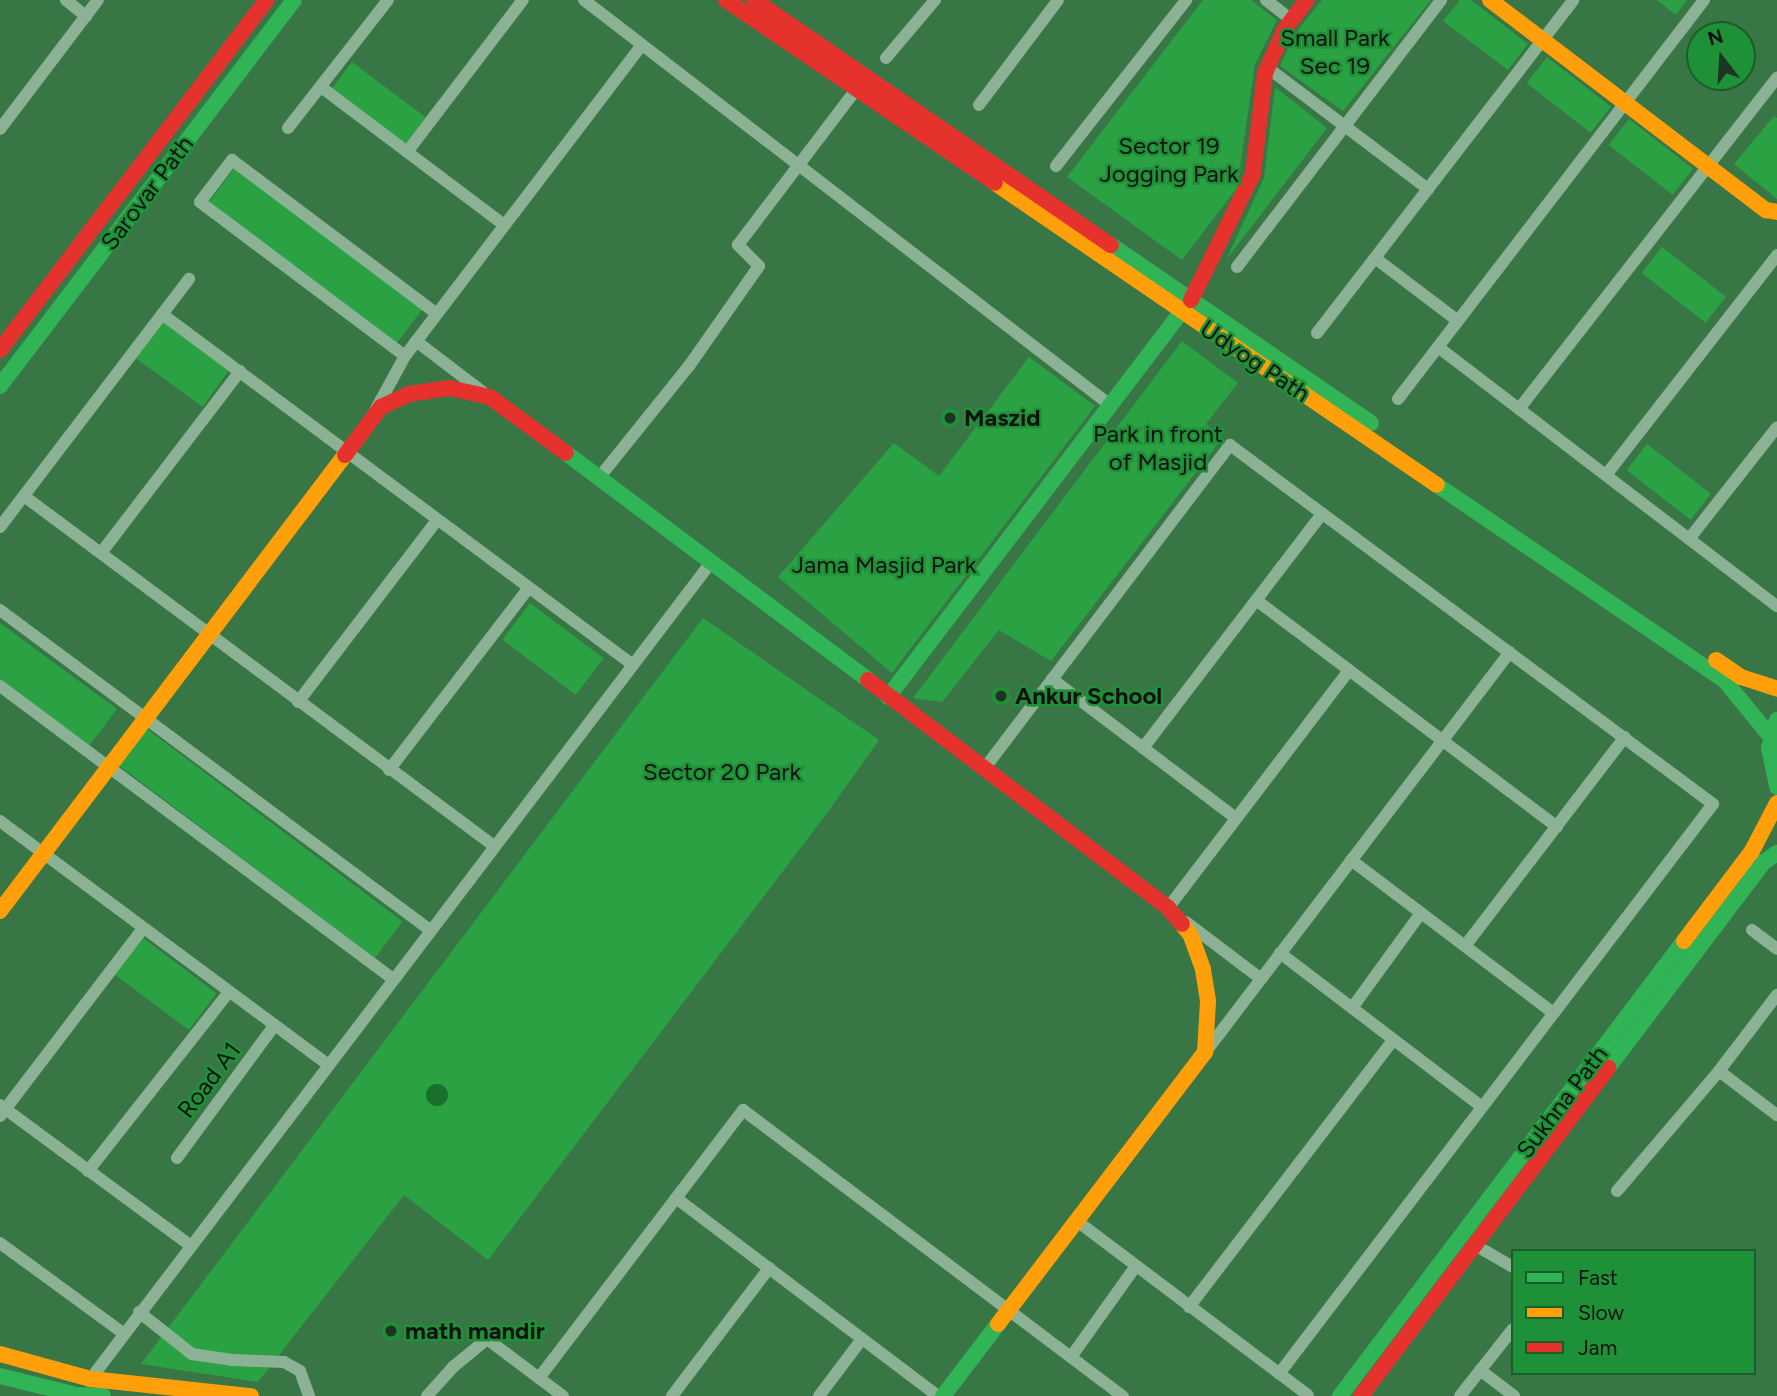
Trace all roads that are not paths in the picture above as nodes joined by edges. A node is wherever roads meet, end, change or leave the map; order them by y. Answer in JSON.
{"nodes":[{"id":1,"x":66,"y":0,"type":"edge"},
{"id":2,"x":98,"y":0,"type":"edge"},
{"id":3,"x":267,"y":0,"type":"edge"},
{"id":4,"x":294,"y":0,"type":"edge"},
{"id":5,"x":388,"y":0,"type":"edge"},
{"id":6,"x":523,"y":0,"type":"edge"},
{"id":7,"x":584,"y":0,"type":"edge"},
{"id":8,"x":726,"y":0,"type":"edge"},
{"id":9,"x":754,"y":0,"type":"edge"},
{"id":10,"x":935,"y":0,"type":"edge"},
{"id":11,"x":1058,"y":0,"type":"edge"},
{"id":12,"x":1186,"y":0,"type":"edge"},
{"id":13,"x":1266,"y":0,"type":"edge"},
{"id":14,"x":1307,"y":0,"type":"edge"},
{"id":15,"x":1441,"y":0,"type":"edge"},
{"id":16,"x":1490,"y":0,"type":"edge"},
{"id":17,"x":1573,"y":0,"type":"edge"},
{"id":18,"x":1704,"y":0,"type":"edge"},
{"id":19,"x":86,"y":16,"type":"junction"},
{"id":20,"x":1292,"y":20,"type":"junction"},
{"id":21,"x":1543,"y":40,"type":"junction"},
{"id":22,"x":642,"y":45,"type":"junction"},
{"id":23,"x":886,"y":58,"type":"dead end"},
{"id":24,"x":1268,"y":68,"type":"junction"},
{"id":25,"x":1777,"y":77,"type":"edge"},
{"id":26,"x":321,"y":87,"type":"junction"},
{"id":27,"x":857,"y":88,"type":"junction"},
{"id":28,"x":1625,"y":102,"type":"junction"},
{"id":29,"x":979,"y":105,"type":"dead end"},
{"id":30,"x":1345,"y":126,"type":"junction"},
{"id":31,"x":288,"y":128,"type":"dead end"},
{"id":32,"x":0,"y":129,"type":"edge"},
{"id":33,"x":407,"y":152,"type":"junction"},
{"id":34,"x":799,"y":165,"type":"junction"},
{"id":35,"x":1056,"y":166,"type":"dead end"},
{"id":36,"x":1709,"y":166,"type":"junction"},
{"id":37,"x":1428,"y":189,"type":"junction"},
{"id":38,"x":1773,"y":214,"type":"edge"},
{"id":39,"x":504,"y":225,"type":"junction"},
{"id":40,"x":1777,"y":254,"type":"edge"},
{"id":41,"x":1375,"y":258,"type":"junction"},
{"id":42,"x":1237,"y":267,"type":"dead end"},
{"id":43,"x":189,"y":279,"type":"dead end"},
{"id":44,"x":1186,"y":305,"type":"junction"},
{"id":45,"x":162,"y":314,"type":"junction"},
{"id":46,"x":437,"y":314,"type":"junction"},
{"id":47,"x":1458,"y":321,"type":"junction"},
{"id":48,"x":1317,"y":333,"type":"dead end"},
{"id":49,"x":416,"y":341,"type":"junction"},
{"id":50,"x":1438,"y":347,"type":"junction"},
{"id":51,"x":0,"y":350,"type":"edge"},
{"id":52,"x":405,"y":356,"type":"junction"},
{"id":53,"x":240,"y":372,"type":"junction"},
{"id":54,"x":0,"y":386,"type":"edge"},
{"id":55,"x":491,"y":397,"type":"junction"},
{"id":56,"x":1398,"y":399,"type":"dead end"},
{"id":57,"x":1111,"y":405,"type":"junction"},
{"id":58,"x":1519,"y":409,"type":"junction"},
{"id":59,"x":1777,"y":427,"type":"edge"},
{"id":60,"x":353,"y":449,"type":"junction"},
{"id":61,"x":1606,"y":475,"type":"junction"},
{"id":62,"x":598,"y":479,"type":"junction"},
{"id":63,"x":24,"y":496,"type":"junction"},
{"id":64,"x":1322,"y":514,"type":"junction"},
{"id":65,"x":436,"y":520,"type":"junction"},
{"id":66,"x":0,"y":527,"type":"edge"},
{"id":67,"x":1689,"y":539,"type":"junction"},
{"id":68,"x":101,"y":553,"type":"junction"},
{"id":69,"x":712,"y":561,"type":"junction"},
{"id":70,"x":528,"y":589,"type":"junction"},
{"id":71,"x":1256,"y":600,"type":"junction"},
{"id":72,"x":1775,"y":601,"type":"edge"},
{"id":73,"x":0,"y":610,"type":"edge"},
{"id":74,"x":210,"y":636,"type":"junction"},
{"id":75,"x":1510,"y":652,"type":"junction"},
{"id":76,"x":633,"y":665,"type":"junction"},
{"id":77,"x":1349,"y":670,"type":"junction"},
{"id":78,"x":1052,"y":679,"type":"junction"},
{"id":79,"x":0,"y":686,"type":"edge"},
{"id":80,"x":1777,"y":688,"type":"edge"},
{"id":81,"x":888,"y":697,"type":"junction"},
{"id":82,"x":298,"y":702,"type":"junction"},
{"id":83,"x":146,"y":720,"type":"junction"},
{"id":84,"x":1777,"y":720,"type":"edge"},
{"id":85,"x":1625,"y":737,"type":"junction"},
{"id":86,"x":1771,"y":737,"type":"junction"},
{"id":87,"x":1443,"y":741,"type":"junction"},
{"id":88,"x":1143,"y":748,"type":"junction"},
{"id":89,"x":109,"y":768,"type":"junction"},
{"id":90,"x":984,"y":769,"type":"junction"},
{"id":91,"x":389,"y":770,"type":"junction"},
{"id":92,"x":1777,"y":787,"type":"edge"},
{"id":93,"x":1777,"y":803,"type":"edge"},
{"id":94,"x":1236,"y":818,"type":"junction"},
{"id":95,"x":0,"y":821,"type":"edge"},
{"id":96,"x":1557,"y":827,"type":"junction"},
{"id":97,"x":494,"y":846,"type":"junction"},
{"id":98,"x":1777,"y":853,"type":"edge"},
{"id":99,"x":44,"y":854,"type":"junction"},
{"id":100,"x":1352,"y":860,"type":"junction"},
{"id":101,"x":1168,"y":908,"type":"junction"},
{"id":102,"x":0,"y":911,"type":"edge"},
{"id":103,"x":1421,"y":913,"type":"junction"},
{"id":104,"x":143,"y":928,"type":"junction"},
{"id":105,"x":430,"y":930,"type":"junction"},
{"id":106,"x":1752,"y":930,"type":"dead end"},
{"id":107,"x":1465,"y":946,"type":"junction"},
{"id":108,"x":1777,"y":949,"type":"edge"},
{"id":109,"x":1280,"y":953,"type":"junction"},
{"id":110,"x":393,"y":979,"type":"junction"},
{"id":111,"x":1261,"y":979,"type":"junction"},
{"id":112,"x":228,"y":993,"type":"junction"},
{"id":113,"x":1777,"y":995,"type":"edge"},
{"id":114,"x":1352,"y":1008,"type":"junction"},
{"id":115,"x":1553,"y":1013,"type":"junction"},
{"id":116,"x":274,"y":1026,"type":"junction"},
{"id":117,"x":1393,"y":1040,"type":"junction"},
{"id":118,"x":1205,"y":1052,"type":"junction"},
{"id":119,"x":328,"y":1065,"type":"junction"},
{"id":120,"x":1718,"y":1071,"type":"junction"},
{"id":121,"x":1482,"y":1107,"type":"junction"},
{"id":122,"x":2,"y":1110,"type":"edge"},
{"id":123,"x":1777,"y":1115,"type":"edge"},
{"id":124,"x":177,"y":1158,"type":"dead end"},
{"id":125,"x":88,"y":1171,"type":"junction"},
{"id":126,"x":1617,"y":1191,"type":"dead end"},
{"id":127,"x":676,"y":1198,"type":"junction"},
{"id":128,"x":1077,"y":1221,"type":"junction"},
{"id":129,"x":0,"y":1243,"type":"edge"},
{"id":130,"x":190,"y":1245,"type":"junction"},
{"id":131,"x":1475,"y":1245,"type":"junction"},
{"id":132,"x":1136,"y":1266,"type":"junction"},
{"id":133,"x":1511,"y":1266,"type":"edge"},
{"id":134,"x":769,"y":1268,"type":"junction"},
{"id":135,"x":1189,"y":1307,"type":"junction"},
{"id":136,"x":1009,"y":1309,"type":"junction"},
{"id":137,"x":139,"y":1312,"type":"junction"},
{"id":138,"x":1511,"y":1331,"type":"edge"},
{"id":139,"x":123,"y":1334,"type":"junction"},
{"id":140,"x":862,"y":1339,"type":"junction"},
{"id":141,"x":0,"y":1354,"type":"edge"},
{"id":142,"x":1071,"y":1357,"type":"junction"},
{"id":143,"x":1479,"y":1370,"type":"junction"},
{"id":144,"x":1279,"y":1374,"type":"junction"},
{"id":145,"x":0,"y":1376,"type":"edge"},
{"id":146,"x":539,"y":1378,"type":"junction"},
{"id":147,"x":91,"y":1379,"type":"junction"},
{"id":148,"x":78,"y":1395,"type":"edge"},
{"id":149,"x":1308,"y":1395,"type":"edge"},
{"id":150,"x":103,"y":1396,"type":"edge"},
{"id":151,"x":251,"y":1396,"type":"edge"},
{"id":152,"x":309,"y":1396,"type":"edge"},
{"id":153,"x":427,"y":1396,"type":"edge"},
{"id":154,"x":564,"y":1396,"type":"edge"},
{"id":155,"x":672,"y":1396,"type":"edge"},
{"id":156,"x":819,"y":1396,"type":"edge"},
{"id":157,"x":941,"y":1396,"type":"edge"},
{"id":158,"x":1123,"y":1396,"type":"edge"},
{"id":159,"x":1340,"y":1396,"type":"edge"},
{"id":160,"x":1361,"y":1396,"type":"edge"},
{"id":161,"x":1460,"y":1396,"type":"edge"},
{"id":162,"x":1514,"y":1396,"type":"edge"}],
"edges":[{"from":1,"to":19,"type":"street"},
{"from":2,"to":19,"type":"street"},
{"from":3,"to":51,"type":"main road","name":"Sarovar Path"},
{"from":4,"to":54,"type":"main road","name":"Sarovar Path"},
{"from":5,"to":26,"type":"street"},
{"from":6,"to":33,"type":"street"},
{"from":7,"to":22,"type":"street"},
{"from":8,"to":27,"type":"main road","name":"Udyog Path"},
{"from":9,"to":44,"type":"main road","name":"Udyog Path"},
{"from":10,"to":23,"type":"street"},
{"from":11,"to":29,"type":"street"},
{"from":12,"to":35,"type":"street"},
{"from":13,"to":20,"type":"street"},
{"from":14,"to":20,"type":"main road"},
{"from":15,"to":30,"type":"street"},
{"from":16,"to":21,"type":"main road"},
{"from":17,"to":21,"type":"street"},
{"from":18,"to":28,"type":"street"},
{"from":19,"to":32,"type":"street"},
{"from":20,"to":24,"type":"main road"},
{"from":21,"to":28,"type":"main road"},
{"from":21,"to":37,"type":"street"},
{"from":22,"to":34,"type":"street"},
{"from":22,"to":39,"type":"street"},
{"from":24,"to":30,"type":"street"},
{"from":24,"to":44,"type":"main road"},
{"from":25,"to":36,"type":"street"},
{"from":26,"to":31,"type":"street"},
{"from":26,"to":33,"type":"street"},
{"from":27,"to":34,"type":"street"},
{"from":27,"to":44,"type":"main road","name":"Udyog Path"},
{"from":28,"to":36,"type":"main road"},
{"from":28,"to":47,"type":"street"},
{"from":30,"to":37,"type":"street"},
{"from":30,"to":42,"type":"street"},
{"from":33,"to":39,"type":"street"},
{"from":34,"to":57,"type":"street"},
{"from":34,"to":62,"type":"street"},
{"from":36,"to":38,"type":"main road"},
{"from":36,"to":58,"type":"street"},
{"from":37,"to":41,"type":"street"},
{"from":39,"to":46,"type":"street"},
{"from":40,"to":61,"type":"street"},
{"from":41,"to":47,"type":"street"},
{"from":41,"to":48,"type":"street"},
{"from":43,"to":45,"type":"street"},
{"from":44,"to":57,"type":"main road"},
{"from":44,"to":80,"type":"main road","name":"Udyog Path"},
{"from":44,"to":86,"type":"main road","name":"Udyog Path"},
{"from":45,"to":53,"type":"street"},
{"from":45,"to":63,"type":"street"},
{"from":46,"to":49,"type":"street"},
{"from":46,"to":52,"type":"street"},
{"from":47,"to":50,"type":"street"},
{"from":49,"to":52,"type":"street"},
{"from":49,"to":55,"type":"street"},
{"from":50,"to":56,"type":"street"},
{"from":50,"to":58,"type":"street"},
{"from":52,"to":60,"type":"street"},
{"from":53,"to":60,"type":"street"},
{"from":53,"to":68,"type":"street"},
{"from":55,"to":60,"type":"main road"},
{"from":55,"to":62,"type":"main road"},
{"from":57,"to":81,"type":"main road"},
{"from":58,"to":61,"type":"street"},
{"from":59,"to":67,"type":"street"},
{"from":60,"to":65,"type":"street"},
{"from":60,"to":74,"type":"main road"},
{"from":61,"to":67,"type":"street"},
{"from":62,"to":69,"type":"main road"},
{"from":63,"to":66,"type":"street"},
{"from":63,"to":68,"type":"street"},
{"from":64,"to":71,"type":"street"},
{"from":64,"to":75,"type":"street"},
{"from":64,"to":78,"type":"street"},
{"from":65,"to":70,"type":"street"},
{"from":65,"to":82,"type":"street"},
{"from":67,"to":72,"type":"street"},
{"from":68,"to":74,"type":"street"},
{"from":69,"to":76,"type":"street"},
{"from":69,"to":81,"type":"main road"},
{"from":70,"to":76,"type":"street"},
{"from":70,"to":91,"type":"street"},
{"from":71,"to":77,"type":"street"},
{"from":71,"to":88,"type":"street"},
{"from":73,"to":83,"type":"street"},
{"from":74,"to":82,"type":"street"},
{"from":74,"to":83,"type":"main road"},
{"from":75,"to":85,"type":"street"},
{"from":75,"to":87,"type":"street"},
{"from":76,"to":97,"type":"street"},
{"from":77,"to":87,"type":"street"},
{"from":77,"to":94,"type":"street"},
{"from":78,"to":88,"type":"street"},
{"from":78,"to":90,"type":"street"},
{"from":79,"to":89,"type":"street"},
{"from":81,"to":90,"type":"main road"},
{"from":82,"to":91,"type":"street"},
{"from":83,"to":89,"type":"main road"},
{"from":83,"to":105,"type":"street"},
{"from":84,"to":86,"type":"main road"},
{"from":85,"to":96,"type":"street"},
{"from":85,"to":115,"type":"street"},
{"from":86,"to":92,"type":"main road"},
{"from":87,"to":96,"type":"street"},
{"from":87,"to":100,"type":"street"},
{"from":88,"to":94,"type":"street"},
{"from":89,"to":99,"type":"main road"},
{"from":89,"to":110,"type":"street"},
{"from":90,"to":101,"type":"main road"},
{"from":91,"to":97,"type":"street"},
{"from":93,"to":159,"type":"main road","name":"Sukhna Path"},
{"from":94,"to":101,"type":"street"},
{"from":95,"to":99,"type":"street"},
{"from":96,"to":107,"type":"street"},
{"from":97,"to":105,"type":"street"},
{"from":98,"to":131,"type":"main road","name":"Sukhna Path"},
{"from":99,"to":102,"type":"main road"},
{"from":99,"to":104,"type":"street"},
{"from":100,"to":103,"type":"street"},
{"from":100,"to":109,"type":"street"},
{"from":101,"to":111,"type":"street"},
{"from":101,"to":118,"type":"main road"},
{"from":103,"to":107,"type":"street"},
{"from":103,"to":114,"type":"street"},
{"from":104,"to":112,"type":"street"},
{"from":104,"to":122,"type":"street"},
{"from":105,"to":110,"type":"street"},
{"from":106,"to":108,"type":"street"},
{"from":107,"to":115,"type":"street"},
{"from":109,"to":111,"type":"street"},
{"from":109,"to":114,"type":"street"},
{"from":110,"to":119,"type":"street"},
{"from":111,"to":118,"type":"street"},
{"from":112,"to":116,"type":"street"},
{"from":112,"to":125,"type":"street"},
{"from":113,"to":120,"type":"street"},
{"from":114,"to":117,"type":"street"},
{"from":115,"to":121,"type":"street"},
{"from":116,"to":119,"type":"street"},
{"from":116,"to":124,"type":"street","name":"Road A1"},
{"from":117,"to":121,"type":"street"},
{"from":117,"to":135,"type":"street"},
{"from":118,"to":128,"type":"main road"},
{"from":119,"to":130,"type":"street"},
{"from":120,"to":123,"type":"street"},
{"from":120,"to":126,"type":"street"},
{"from":121,"to":144,"type":"street"},
{"from":122,"to":125,"type":"street"},
{"from":125,"to":130,"type":"street"},
{"from":127,"to":134,"type":"street"},
{"from":127,"to":136,"type":"street"},
{"from":127,"to":146,"type":"street"},
{"from":128,"to":132,"type":"street"},
{"from":128,"to":136,"type":"main road"},
{"from":129,"to":139,"type":"street"},
{"from":130,"to":137,"type":"street"},
{"from":131,"to":133,"type":"street"},
{"from":131,"to":160,"type":"main road","name":"Sukhna Path"},
{"from":132,"to":135,"type":"street"},
{"from":132,"to":142,"type":"street"},
{"from":134,"to":140,"type":"street"},
{"from":134,"to":155,"type":"street"},
{"from":135,"to":144,"type":"street"},
{"from":136,"to":142,"type":"street"},
{"from":136,"to":157,"type":"main road"},
{"from":137,"to":139,"type":"street"},
{"from":137,"to":152,"type":"street"},
{"from":138,"to":143,"type":"street"},
{"from":139,"to":147,"type":"street"},
{"from":140,"to":156,"type":"street"},
{"from":140,"to":157,"type":"street"},
{"from":141,"to":147,"type":"main road"},
{"from":142,"to":158,"type":"street"},
{"from":143,"to":161,"type":"street"},
{"from":143,"to":162,"type":"street"},
{"from":144,"to":149,"type":"street"},
{"from":145,"to":148,"type":"main road"},
{"from":146,"to":153,"type":"street"},
{"from":146,"to":154,"type":"street"},
{"from":147,"to":148,"type":"street"},
{"from":147,"to":151,"type":"main road"},
{"from":148,"to":150,"type":"main road"}]}
